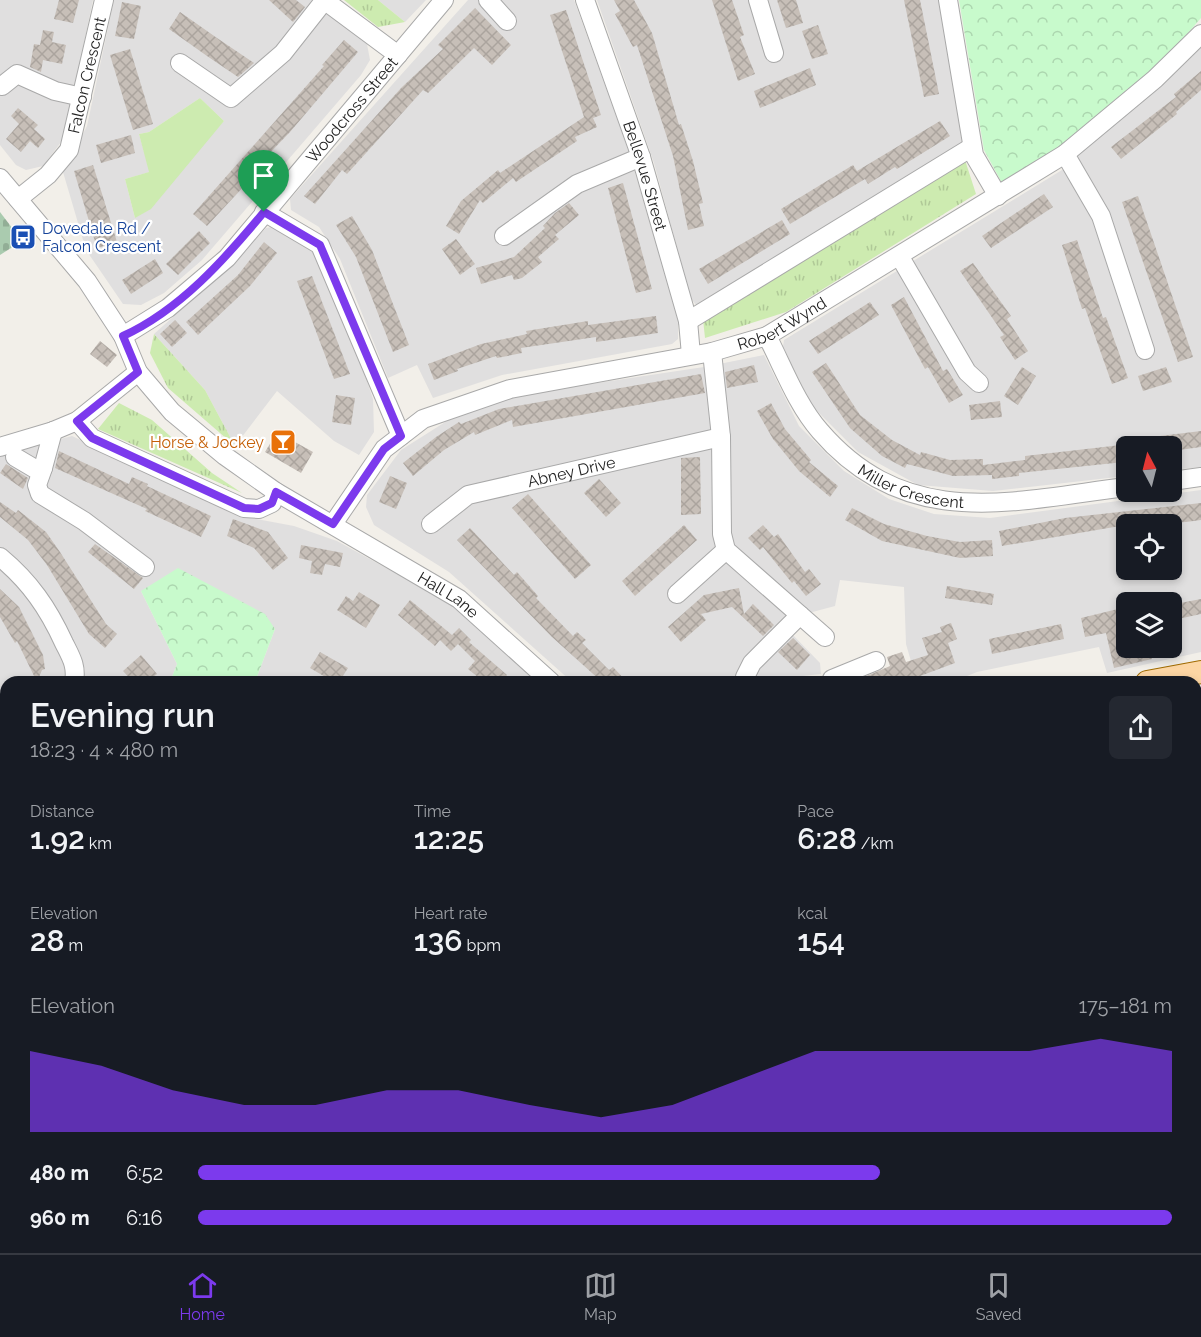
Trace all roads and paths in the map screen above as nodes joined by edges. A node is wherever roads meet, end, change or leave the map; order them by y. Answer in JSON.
{"nodes":[{"id":1,"x":104,"y":0,"type":"edge"},
{"id":2,"x":324,"y":0,"type":"edge"},
{"id":3,"x":444,"y":0,"type":"edge"},
{"id":4,"x":488,"y":0,"type":"edge"},
{"id":5,"x":585,"y":0,"type":"edge"},
{"id":6,"x":758,"y":0,"type":"edge"},
{"id":7,"x":948,"y":0,"type":"edge"},
{"id":8,"x":507,"y":21,"type":"dead end"},
{"id":9,"x":1201,"y":34,"type":"edge"},
{"id":10,"x":774,"y":52,"type":"dead end"},
{"id":11,"x":398,"y":55,"type":"junction"},
{"id":12,"x":180,"y":63,"type":"dead end"},
{"id":13,"x":2,"y":86,"type":"dead end"},
{"id":14,"x":82,"y":97,"type":"junction"},
{"id":15,"x":972,"y":147,"type":"junction"},
{"id":16,"x":1065,"y":154,"type":"junction"},
{"id":17,"x":641,"y":157,"type":"junction"},
{"id":18,"x":0,"y":178,"type":"edge"},
{"id":19,"x":998,"y":196,"type":"junction"},
{"id":20,"x":18,"y":199,"type":"junction"},
{"id":21,"x":264,"y":212,"type":"junction"},
{"id":22,"x":504,"y":236,"type":"dead end"},
{"id":23,"x":900,"y":257,"type":"junction"},
{"id":24,"x":688,"y":321,"type":"junction"},
{"id":25,"x":123,"y":336,"type":"junction"},
{"id":26,"x":767,"y":336,"type":"junction"},
{"id":27,"x":1145,"y":350,"type":"dead end"},
{"id":28,"x":712,"y":351,"type":"junction"},
{"id":29,"x":691,"y":355,"type":"junction"},
{"id":30,"x":138,"y":372,"type":"junction"},
{"id":31,"x":979,"y":383,"type":"dead end"},
{"id":32,"x":77,"y":421,"type":"junction"},
{"id":33,"x":53,"y":431,"type":"junction"},
{"id":34,"x":401,"y":436,"type":"junction"},
{"id":35,"x":721,"y":438,"type":"junction"},
{"id":36,"x":8,"y":452,"type":"edge"},
{"id":37,"x":43,"y":468,"type":"junction"},
{"id":38,"x":1201,"y":477,"type":"edge"},
{"id":39,"x":1182,"y":480,"type":"edge"},
{"id":40,"x":1116,"y":488,"type":"edge"},
{"id":41,"x":276,"y":492,"type":"junction"},
{"id":42,"x":333,"y":524,"type":"junction"},
{"id":43,"x":431,"y":524,"type":"dead end"},
{"id":44,"x":726,"y":550,"type":"junction"},
{"id":45,"x":0,"y":557,"type":"edge"},
{"id":46,"x":145,"y":567,"type":"dead end"},
{"id":47,"x":677,"y":594,"type":"dead end"},
{"id":48,"x":800,"y":615,"type":"junction"},
{"id":49,"x":825,"y":637,"type":"dead end"},
{"id":50,"x":876,"y":661,"type":"dead end"},
{"id":51,"x":81,"y":671,"type":"edge"},
{"id":52,"x":1201,"y":672,"type":"edge"},
{"id":53,"x":544,"y":676,"type":"edge"},
{"id":54,"x":746,"y":676,"type":"edge"},
{"id":55,"x":839,"y":676,"type":"edge"},
{"id":56,"x":1179,"y":676,"type":"edge"}],
"edges":[{"from":1,"to":14,"type":"street","name":"Falcon Crescent"},
{"from":2,"to":11,"type":"street"},
{"from":2,"to":12,"type":"street"},
{"from":3,"to":11,"type":"street","name":"Woodcross Street"},
{"from":4,"to":8,"type":"street"},
{"from":5,"to":17,"type":"street","name":"Bellevue Street"},
{"from":6,"to":10,"type":"street"},
{"from":7,"to":15,"type":"street"},
{"from":9,"to":16,"type":"street","name":"Robert Wynd"},
{"from":11,"to":21,"type":"street","name":"Woodcross Street"},
{"from":13,"to":14,"type":"street"},
{"from":14,"to":20,"type":"street","name":"Falcon Crescent"},
{"from":15,"to":19,"type":"street"},
{"from":15,"to":24,"type":"street"},
{"from":16,"to":19,"type":"street","name":"Robert Wynd"},
{"from":16,"to":27,"type":"street"},
{"from":17,"to":22,"type":"street"},
{"from":17,"to":24,"type":"street","name":"Bellevue Street"},
{"from":18,"to":20,"type":"street"},
{"from":19,"to":23,"type":"street","name":"Robert Wynd"},
{"from":20,"to":25,"type":"street"},
{"from":21,"to":25,"type":"street","name":"Woodcross Street"},
{"from":21,"to":34,"type":"street"},
{"from":23,"to":26,"type":"street","name":"Robert Wynd"},
{"from":23,"to":31,"type":"street"},
{"from":24,"to":29,"type":"street","name":"Bellevue Street"},
{"from":25,"to":30,"type":"street","name":"Hall Lane"},
{"from":26,"to":28,"type":"street","name":"Robert Wynd"},
{"from":26,"to":40,"type":"street","name":"Miller Crescent"},
{"from":28,"to":29,"type":"street","name":"Robert Wynd"},
{"from":28,"to":35,"type":"street"},
{"from":29,"to":34,"type":"street","name":"Robert Wynd"},
{"from":30,"to":32,"type":"street"},
{"from":30,"to":41,"type":"street","name":"Hall Lane"},
{"from":32,"to":33,"type":"street"},
{"from":32,"to":41,"type":"street"},
{"from":33,"to":36,"type":"street"},
{"from":33,"to":37,"type":"street"},
{"from":34,"to":42,"type":"street","name":"Robert Wynd"},
{"from":35,"to":43,"type":"street","name":"Abney Drive"},
{"from":35,"to":44,"type":"street"},
{"from":36,"to":37,"type":"street"},
{"from":37,"to":46,"type":"street"},
{"from":38,"to":39,"type":"street"},
{"from":41,"to":42,"type":"street","name":"Hall Lane"},
{"from":42,"to":53,"type":"street","name":"Hall Lane"},
{"from":44,"to":47,"type":"street"},
{"from":44,"to":48,"type":"street"},
{"from":45,"to":51,"type":"street"},
{"from":48,"to":49,"type":"street"},
{"from":48,"to":54,"type":"street"},
{"from":50,"to":55,"type":"street"},
{"from":52,"to":56,"type":"main road"}]}
